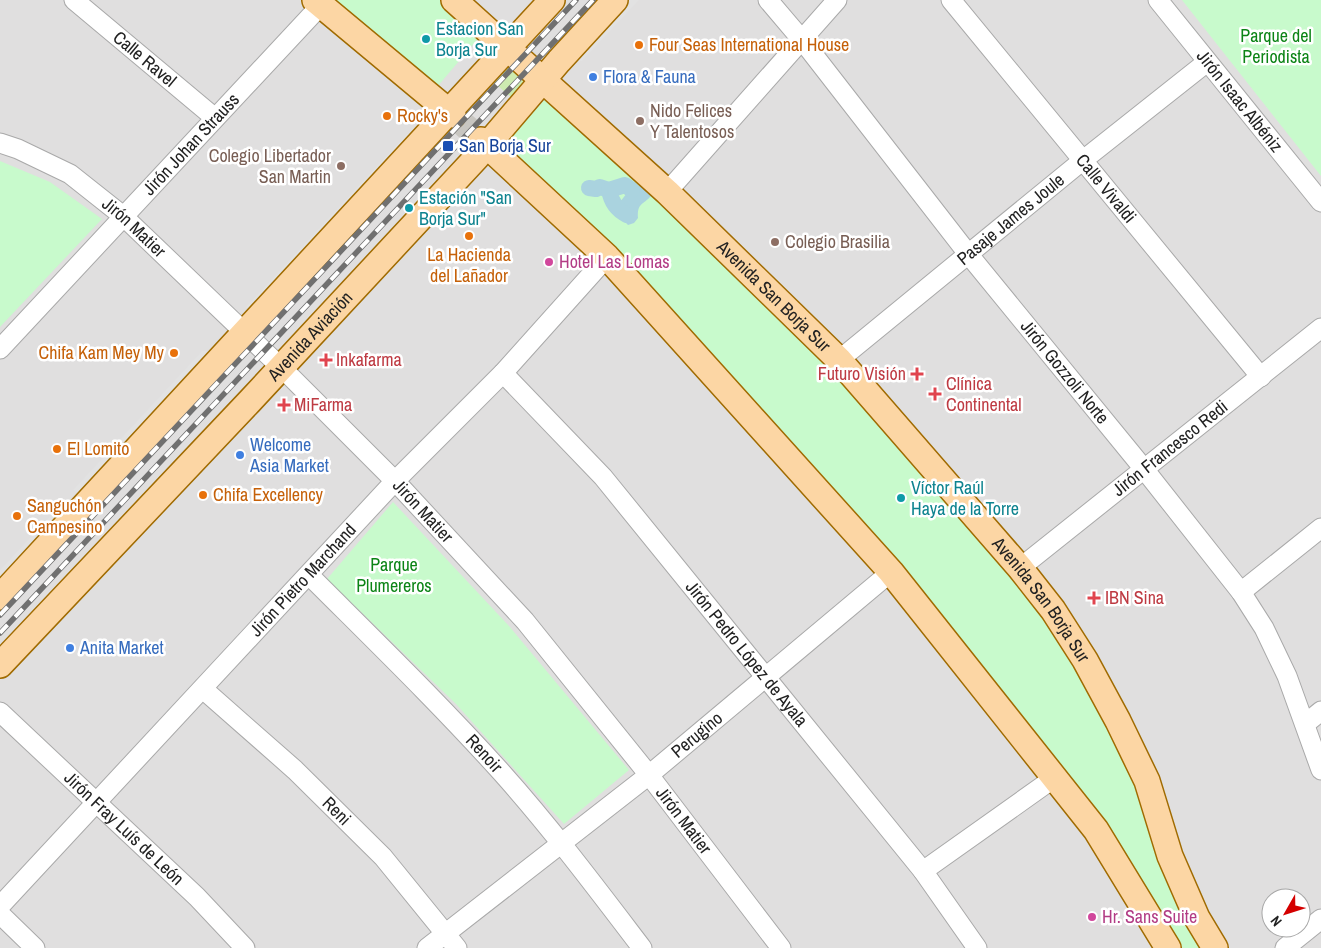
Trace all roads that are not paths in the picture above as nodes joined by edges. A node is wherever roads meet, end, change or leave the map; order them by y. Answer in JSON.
{"nodes":[{"id":1,"x":74,"y":0,"type":"edge"},
{"id":2,"x":454,"y":0,"type":"edge"},
{"id":3,"x":552,"y":0,"type":"edge"},
{"id":4,"x":615,"y":0,"type":"edge"},
{"id":5,"x":768,"y":0,"type":"edge"},
{"id":6,"x":837,"y":0,"type":"edge"},
{"id":7,"x":951,"y":0,"type":"edge"},
{"id":8,"x":1158,"y":0,"type":"edge"},
{"id":9,"x":318,"y":3,"type":"edge"},
{"id":10,"x":802,"y":40,"type":"junction"},
{"id":11,"x":507,"y":49,"type":"junction"},
{"id":12,"x":1207,"y":62,"type":"junction"},
{"id":13,"x":543,"y":81,"type":"junction"},
{"id":14,"x":451,"y":113,"type":"junction"},
{"id":15,"x":215,"y":118,"type":"junction"},
{"id":16,"x":0,"y":143,"type":"edge"},
{"id":17,"x":484,"y":143,"type":"junction"},
{"id":18,"x":1082,"y":161,"type":"junction"},
{"id":19,"x":666,"y":192,"type":"junction"},
{"id":20,"x":1321,"y":202,"type":"edge"},
{"id":21,"x":123,"y":216,"type":"junction"},
{"id":22,"x":969,"y":255,"type":"junction"},
{"id":23,"x":607,"y":257,"type":"junction"},
{"id":24,"x":1321,"y":328,"type":"edge"},
{"id":25,"x":245,"y":332,"type":"junction"},
{"id":26,"x":0,"y":349,"type":"edge"},
{"id":27,"x":839,"y":360,"type":"junction"},
{"id":28,"x":281,"y":367,"type":"junction"},
{"id":29,"x":504,"y":373,"type":"junction"},
{"id":30,"x":1261,"y":377,"type":"junction"},
{"id":31,"x":1144,"y":469,"type":"junction"},
{"id":32,"x":395,"y":482,"type":"junction"},
{"id":33,"x":1321,"y":528,"type":"edge"},
{"id":34,"x":1020,"y":568,"type":"junction"},
{"id":35,"x":891,"y":572,"type":"junction"},
{"id":36,"x":309,"y":575,"type":"junction"},
{"id":37,"x":1241,"y":592,"type":"junction"},
{"id":38,"x":0,"y":597,"type":"edge"},
{"id":39,"x":0,"y":665,"type":"edge"},
{"id":40,"x":767,"y":677,"type":"junction"},
{"id":41,"x":202,"y":689,"type":"junction"},
{"id":42,"x":1321,"y":711,"type":"edge"},
{"id":43,"x":0,"y":712,"type":"edge"},
{"id":44,"x":1305,"y":724,"type":"junction"},
{"id":45,"x":1321,"y":770,"type":"edge"},
{"id":46,"x":649,"y":775,"type":"junction"},
{"id":47,"x":1054,"y":778,"type":"junction"},
{"id":48,"x":96,"y":803,"type":"junction"},
{"id":49,"x":563,"y":844,"type":"junction"},
{"id":50,"x":923,"y":871,"type":"junction"},
{"id":51,"x":0,"y":906,"type":"edge"},
{"id":52,"x":0,"y":914,"type":"edge"},
{"id":53,"x":1321,"y":919,"type":"edge"},
{"id":54,"x":446,"y":933,"type":"junction"},
{"id":55,"x":35,"y":948,"type":"edge"},
{"id":56,"x":245,"y":948,"type":"edge"},
{"id":57,"x":427,"y":948,"type":"edge"},
{"id":58,"x":457,"y":948,"type":"edge"},
{"id":59,"x":642,"y":948,"type":"edge"},
{"id":60,"x":781,"y":948,"type":"edge"},
{"id":61,"x":977,"y":948,"type":"edge"},
{"id":62,"x":1168,"y":948,"type":"edge"},
{"id":63,"x":1215,"y":948,"type":"edge"},
{"id":64,"x":1285,"y":948,"type":"edge"}],
"edges":[{"from":1,"to":15,"type":"street","name":"Calle Ravel"},
{"from":2,"to":11,"type":"main road","name":"Avenida San Borja Sur"},
{"from":3,"to":11,"type":"main road"},
{"from":4,"to":13,"type":"main road","name":"Avenida Aviación"},
{"from":5,"to":10,"type":"street","name":"Jirón Gozzoli Norte"},
{"from":6,"to":10,"type":"street"},
{"from":7,"to":18,"type":"street","name":"Calle Vivaldi"},
{"from":8,"to":12,"type":"street","name":"Jirón Isaac Albéniz"},
{"from":9,"to":14,"type":"main road"},
{"from":9,"to":15,"type":"street","name":"Jirón Johan Strauss"},
{"from":10,"to":19,"type":"street"},
{"from":10,"to":22,"type":"street","name":"Jirón Gozzoli Norte"},
{"from":11,"to":13,"type":"main road","name":"Avenida San Borja Sur"},
{"from":11,"to":14,"type":"main road"},
{"from":12,"to":18,"type":"street","name":"Pasaje James Joule"},
{"from":12,"to":20,"type":"street","name":"Jirón Isaac Albéniz"},
{"from":13,"to":17,"type":"main road","name":"Avenida Aviación"},
{"from":13,"to":19,"type":"main road","name":"Avenida San Borja Sur"},
{"from":14,"to":25,"type":"main road"},
{"from":15,"to":21,"type":"street","name":"Jirón Johan Strauss"},
{"from":16,"to":21,"type":"street","name":"Jirón Matier"},
{"from":17,"to":23,"type":"main road"},
{"from":17,"to":28,"type":"main road","name":"Avenida Aviación"},
{"from":18,"to":22,"type":"street","name":"Pasaje James Joule"},
{"from":18,"to":30,"type":"street","name":"Calle Vivaldi"},
{"from":19,"to":27,"type":"main road","name":"Avenida San Borja Sur"},
{"from":21,"to":25,"type":"street","name":"Jirón Matier"},
{"from":21,"to":26,"type":"street","name":"Jirón Johan Strauss"},
{"from":22,"to":27,"type":"street","name":"Pasaje James Joule"},
{"from":22,"to":31,"type":"street","name":"Jirón Gozzoli Norte"},
{"from":23,"to":29,"type":"street","name":"Jirón Pietro Marchand"},
{"from":23,"to":35,"type":"main road"},
{"from":24,"to":30,"type":"street","name":"Jirón Francesco Redi"},
{"from":25,"to":28,"type":"street","name":"Jirón Matier"},
{"from":25,"to":38,"type":"main road"},
{"from":27,"to":34,"type":"main road","name":"Avenida San Borja Sur"},
{"from":28,"to":32,"type":"street","name":"Jirón Matier"},
{"from":28,"to":39,"type":"main road","name":"Avenida Aviación"},
{"from":29,"to":32,"type":"street","name":"Jirón Pietro Marchand"},
{"from":29,"to":40,"type":"street","name":"Jirón Pedro López de Ayala"},
{"from":30,"to":31,"type":"street","name":"Jirón Francesco Redi"},
{"from":31,"to":34,"type":"street","name":"Jirón Francesco Redi"},
{"from":31,"to":37,"type":"street","name":"Jirón Gozzoli Norte"},
{"from":32,"to":36,"type":"street","name":"Jirón Pietro Marchand"},
{"from":32,"to":46,"type":"street","name":"Jirón Matier"},
{"from":33,"to":37,"type":"street"},
{"from":34,"to":63,"type":"main road","name":"Avenida San Borja Sur"},
{"from":35,"to":40,"type":"street","name":"Perugino"},
{"from":35,"to":47,"type":"main road"},
{"from":36,"to":41,"type":"street","name":"Jirón Pietro Marchand"},
{"from":36,"to":49,"type":"street","name":"Renoir"},
{"from":37,"to":44,"type":"street","name":"Jirón Gozzoli Norte"},
{"from":40,"to":46,"type":"street","name":"Perugino"},
{"from":40,"to":50,"type":"street","name":"Jirón Pedro López de Ayala"},
{"from":41,"to":48,"type":"street","name":"Jirón Pietro Marchand"},
{"from":41,"to":54,"type":"street","name":"Reni"},
{"from":42,"to":44,"type":"street"},
{"from":43,"to":48,"type":"street","name":"Jirón Fray Luís de León"},
{"from":44,"to":45,"type":"street","name":"Jirón Gozzoli Norte"},
{"from":46,"to":49,"type":"street","name":"Perugino"},
{"from":46,"to":60,"type":"street","name":"Jirón Matier"},
{"from":47,"to":50,"type":"street"},
{"from":47,"to":62,"type":"main road"},
{"from":48,"to":51,"type":"street","name":"Jirón Pietro Marchand"},
{"from":48,"to":56,"type":"street","name":"Jirón Fray Luís de León"},
{"from":49,"to":54,"type":"street","name":"Perugino"},
{"from":49,"to":59,"type":"street","name":"Renoir"},
{"from":50,"to":61,"type":"street","name":"Jirón Pedro López de Ayala"},
{"from":52,"to":55,"type":"street"},
{"from":53,"to":64,"type":"street"},
{"from":54,"to":57,"type":"street","name":"Perugino"},
{"from":54,"to":58,"type":"street","name":"Reni"}]}
